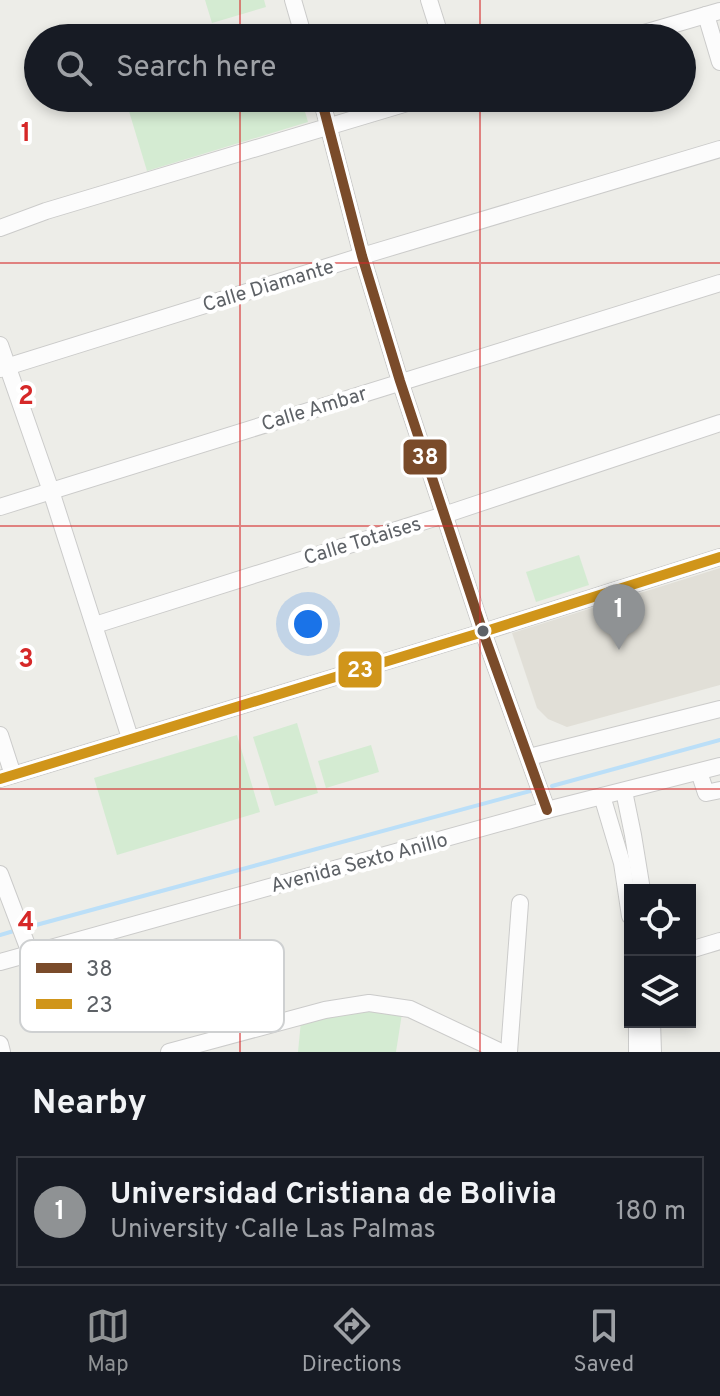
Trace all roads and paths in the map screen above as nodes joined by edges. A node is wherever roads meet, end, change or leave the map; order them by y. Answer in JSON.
{"nodes":[{"id":1,"x":293,"y":0,"type":"edge"},
{"id":2,"x":429,"y":0,"type":"edge"},
{"id":3,"x":713,"y":13,"type":"edge"},
{"id":4,"x":300,"y":24,"type":"edge"},
{"id":5,"x":437,"y":24,"type":"edge"},
{"id":6,"x":675,"y":24,"type":"edge"},
{"id":7,"x":720,"y":62,"type":"edge"},
{"id":8,"x":325,"y":112,"type":"edge"},
{"id":9,"x":376,"y":112,"type":"edge"},
{"id":10,"x":329,"y":126,"type":"junction"},
{"id":11,"x":720,"y":149,"type":"edge"},
{"id":12,"x":0,"y":228,"type":"edge"},
{"id":13,"x":362,"y":256,"type":"junction"},
{"id":14,"x":720,"y":283,"type":"edge"},
{"id":15,"x":0,"y":345,"type":"edge"},
{"id":16,"x":3,"y":368,"type":"edge"},
{"id":17,"x":400,"y":381,"type":"junction"},
{"id":18,"x":720,"y":423,"type":"edge"},
{"id":19,"x":51,"y":491,"type":"junction"},
{"id":20,"x":0,"y":507,"type":"edge"},
{"id":21,"x":444,"y":515,"type":"junction"},
{"id":22,"x":720,"y":557,"type":"edge"},
{"id":23,"x":95,"y":625,"type":"junction"},
{"id":24,"x":483,"y":632,"type":"junction"},
{"id":25,"x":720,"y":709,"type":"edge"},
{"id":26,"x":0,"y":735,"type":"edge"},
{"id":27,"x":130,"y":738,"type":"junction"},
{"id":28,"x":529,"y":757,"type":"junction"},
{"id":29,"x":720,"y":766,"type":"edge"},
{"id":30,"x":699,"y":772,"type":"junction"},
{"id":31,"x":6,"y":777,"type":"edge"},
{"id":32,"x":720,"y":790,"type":"edge"},
{"id":33,"x":624,"y":791,"type":"junction"},
{"id":34,"x":602,"y":796,"type":"junction"},
{"id":35,"x":547,"y":810,"type":"junction"},
{"id":36,"x":0,"y":874,"type":"edge"},
{"id":37,"x":625,"y":884,"type":"edge"},
{"id":38,"x":641,"y":884,"type":"edge"},
{"id":39,"x":520,"y":903,"type":"dead end"},
{"id":40,"x":10,"y":911,"type":"edge"},
{"id":41,"x":24,"y":940,"type":"edge"},
{"id":42,"x":46,"y":940,"type":"edge"},
{"id":43,"x":720,"y":941,"type":"edge"},
{"id":44,"x":696,"y":948,"type":"edge"},
{"id":45,"x":20,"y":949,"type":"edge"},
{"id":46,"x":0,"y":962,"type":"edge"},
{"id":47,"x":284,"y":1021,"type":"edge"},
{"id":48,"x":243,"y":1032,"type":"edge"},
{"id":49,"x":0,"y":1044,"type":"edge"},
{"id":50,"x":2,"y":1052,"type":"edge"},
{"id":51,"x":169,"y":1052,"type":"edge"},
{"id":52,"x":501,"y":1052,"type":"edge"},
{"id":53,"x":509,"y":1052,"type":"edge"}],
"edges":[{"from":1,"to":4,"type":"street"},
{"from":2,"to":5,"type":"street"},
{"from":3,"to":6,"type":"street"},
{"from":3,"to":7,"type":"street"},
{"from":8,"to":10,"type":"street"},
{"from":9,"to":10,"type":"street"},
{"from":10,"to":12,"type":"street"},
{"from":10,"to":13,"type":"street"},
{"from":11,"to":13,"type":"street","name":"Calle Diamante"},
{"from":13,"to":16,"type":"street","name":"Calle Diamante"},
{"from":13,"to":17,"type":"street"},
{"from":14,"to":17,"type":"street","name":"Calle Ambar"},
{"from":15,"to":16,"type":"street"},
{"from":16,"to":19,"type":"street"},
{"from":17,"to":19,"type":"street","name":"Calle Ambar"},
{"from":17,"to":21,"type":"street"},
{"from":18,"to":21,"type":"street","name":"Calle Totaises"},
{"from":19,"to":20,"type":"street","name":"Calle Ambar"},
{"from":19,"to":23,"type":"street"},
{"from":21,"to":23,"type":"street","name":"Calle Totaises"},
{"from":21,"to":24,"type":"street"},
{"from":22,"to":24,"type":"street"},
{"from":23,"to":27,"type":"street"},
{"from":24,"to":27,"type":"street"},
{"from":24,"to":28,"type":"street"},
{"from":25,"to":28,"type":"street"},
{"from":26,"to":31,"type":"street"},
{"from":27,"to":31,"type":"street"},
{"from":28,"to":35,"type":"street"},
{"from":29,"to":30,"type":"street","name":"Avenida Sexto Anillo"},
{"from":30,"to":32,"type":"street"},
{"from":30,"to":33,"type":"street","name":"Avenida Sexto Anillo"},
{"from":33,"to":34,"type":"street","name":"Avenida Sexto Anillo"},
{"from":33,"to":38,"type":"street"},
{"from":34,"to":35,"type":"street","name":"Avenida Sexto Anillo"},
{"from":34,"to":37,"type":"street"},
{"from":35,"to":42,"type":"street","name":"Avenida Sexto Anillo"},
{"from":36,"to":40,"type":"street"},
{"from":39,"to":53,"type":"street"},
{"from":40,"to":41,"type":"street"},
{"from":43,"to":44,"type":"street"},
{"from":45,"to":46,"type":"street","name":"Avenida Sexto Anillo"},
{"from":47,"to":52,"type":"street"},
{"from":48,"to":51,"type":"street"},
{"from":49,"to":50,"type":"street"}]}
